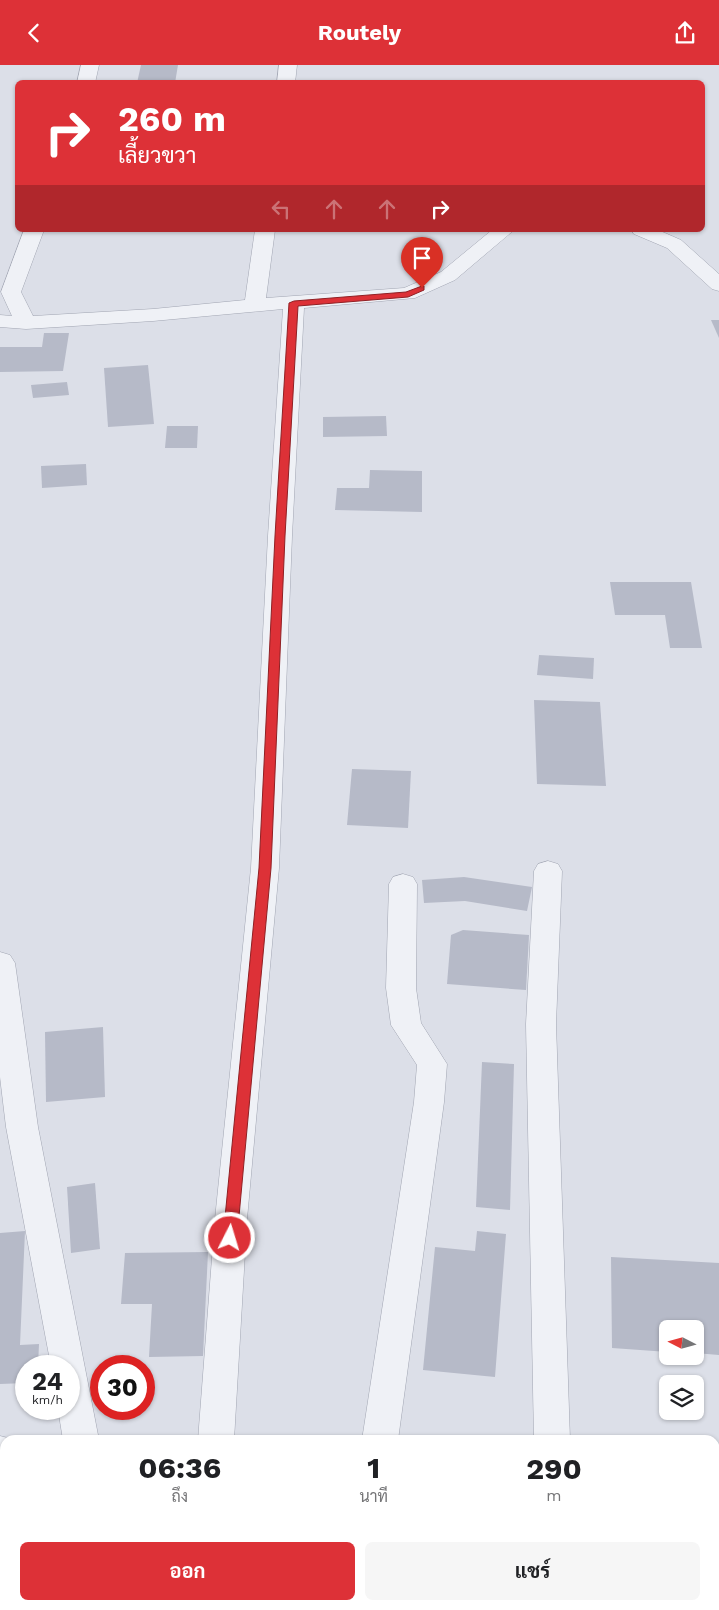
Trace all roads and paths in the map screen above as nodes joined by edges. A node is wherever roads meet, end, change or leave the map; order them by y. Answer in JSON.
{"nodes":[{"id":1,"x":90,"y":65,"type":"edge"},
{"id":2,"x":288,"y":65,"type":"edge"},
{"id":3,"x":87,"y":80,"type":"edge"},
{"id":4,"x":286,"y":80,"type":"edge"},
{"id":5,"x":33,"y":232,"type":"edge"},
{"id":6,"x":265,"y":232,"type":"edge"},
{"id":7,"x":502,"y":232,"type":"edge"},
{"id":8,"x":647,"y":232,"type":"edge"},
{"id":9,"x":719,"y":285,"type":"edge"},
{"id":10,"x":294,"y":303,"type":"junction"},
{"id":11,"x":255,"y":305,"type":"junction"},
{"id":12,"x":0,"y":321,"type":"edge"},
{"id":13,"x":26,"y":323,"type":"junction"},
{"id":14,"x":548,"y":871,"type":"dead end"},
{"id":15,"x":404,"y":884,"type":"dead end"},
{"id":16,"x":0,"y":963,"type":"edge"},
{"id":17,"x":66,"y":1355,"type":"edge"},
{"id":18,"x":78,"y":1420,"type":"edge"},
{"id":19,"x":81,"y":1435,"type":"edge"},
{"id":20,"x":216,"y":1435,"type":"edge"},
{"id":21,"x":381,"y":1435,"type":"edge"},
{"id":22,"x":552,"y":1435,"type":"edge"}],
"edges":[{"from":1,"to":3,"type":"street"},
{"from":2,"to":4,"type":"street"},
{"from":5,"to":13,"type":"street"},
{"from":6,"to":11,"type":"street"},
{"from":7,"to":10,"type":"street"},
{"from":8,"to":9,"type":"street"},
{"from":10,"to":11,"type":"street"},
{"from":10,"to":20,"type":"street"},
{"from":11,"to":13,"type":"street"},
{"from":12,"to":13,"type":"street"},
{"from":14,"to":22,"type":"street"},
{"from":15,"to":21,"type":"street"},
{"from":16,"to":17,"type":"street"},
{"from":18,"to":19,"type":"street"}]}
